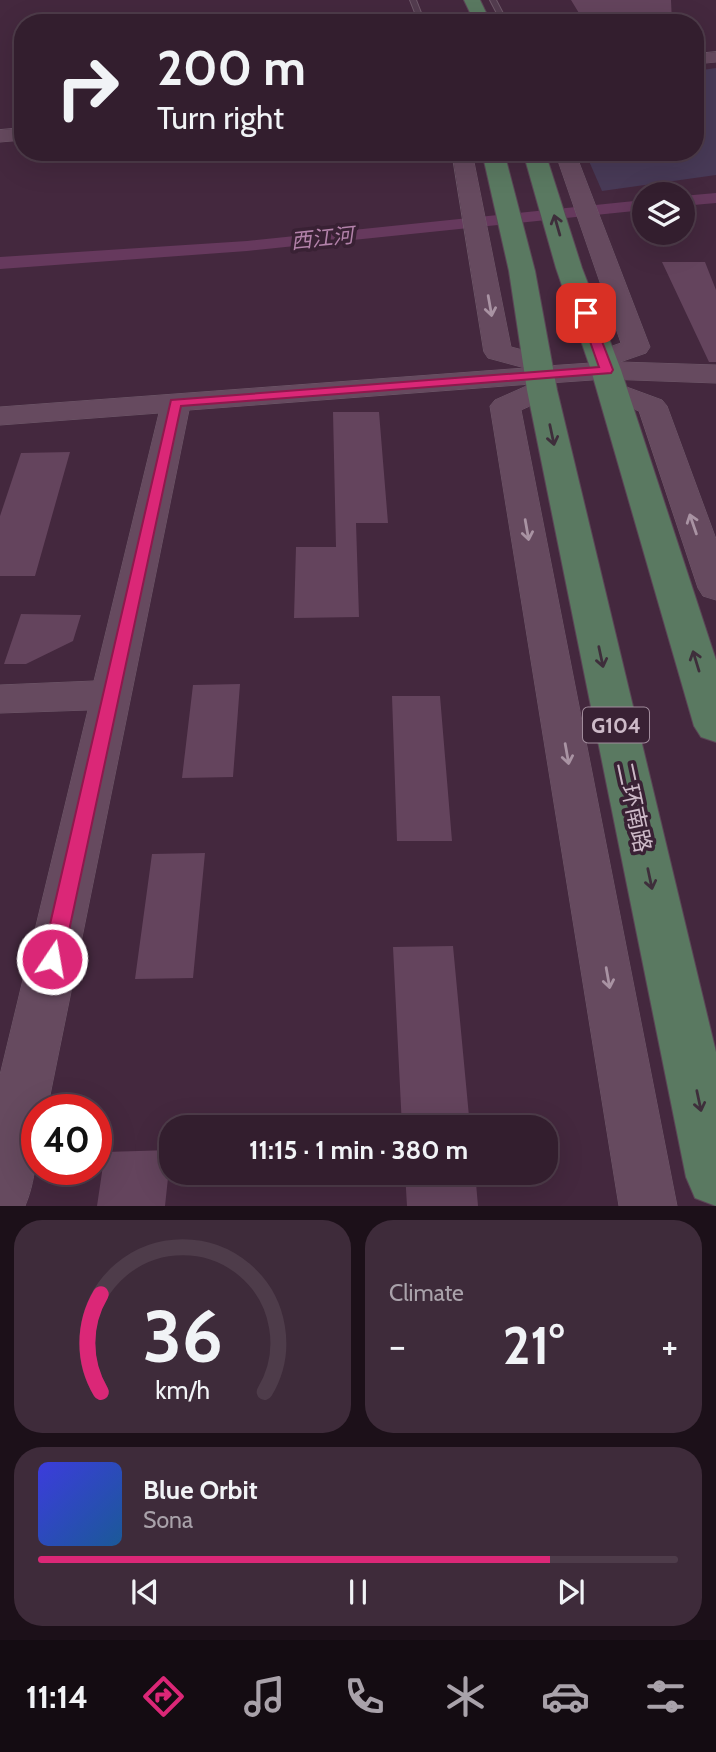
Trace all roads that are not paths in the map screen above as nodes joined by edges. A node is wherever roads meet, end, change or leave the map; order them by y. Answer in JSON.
{"nodes":[{"id":1,"x":464,"y":161,"type":"edge"},
{"id":2,"x":495,"y":161,"type":"edge"},
{"id":3,"x":537,"y":161,"type":"edge"},
{"id":4,"x":568,"y":161,"type":"edge"},
{"id":5,"x":607,"y":373,"type":"junction"},
{"id":6,"x":716,"y":374,"type":"edge"},
{"id":7,"x":539,"y":376,"type":"junction"},
{"id":8,"x":176,"y":403,"type":"junction"},
{"id":9,"x":0,"y":416,"type":"edge"},
{"id":10,"x":716,"y":588,"type":"edge"},
{"id":11,"x":111,"y":695,"type":"junction"},
{"id":12,"x":0,"y":699,"type":"edge"},
{"id":13,"x":716,"y":726,"type":"edge"},
{"id":14,"x":716,"y":1177,"type":"edge"},
{"id":15,"x":0,"y":1196,"type":"edge"},
{"id":16,"x":648,"y":1206,"type":"edge"}],
"edges":[{"from":1,"to":7,"type":"street","one_way":true},
{"from":2,"to":7,"type":"highway","name":"二环南路","number":"G104"},
{"from":5,"to":3,"type":"highway","one_way":true},
{"from":4,"to":5,"type":"street"},
{"from":5,"to":6,"type":"street"},
{"from":5,"to":7,"type":"street"},
{"from":10,"to":5,"type":"street","one_way":true},
{"from":13,"to":5,"type":"highway","one_way":true},
{"from":7,"to":8,"type":"street"},
{"from":7,"to":14,"type":"highway","name":"二环南路","number":"G104","one_way":true},
{"from":7,"to":16,"type":"street","one_way":true},
{"from":8,"to":9,"type":"street"},
{"from":8,"to":11,"type":"street"},
{"from":11,"to":12,"type":"street"},
{"from":11,"to":15,"type":"street"}]}
